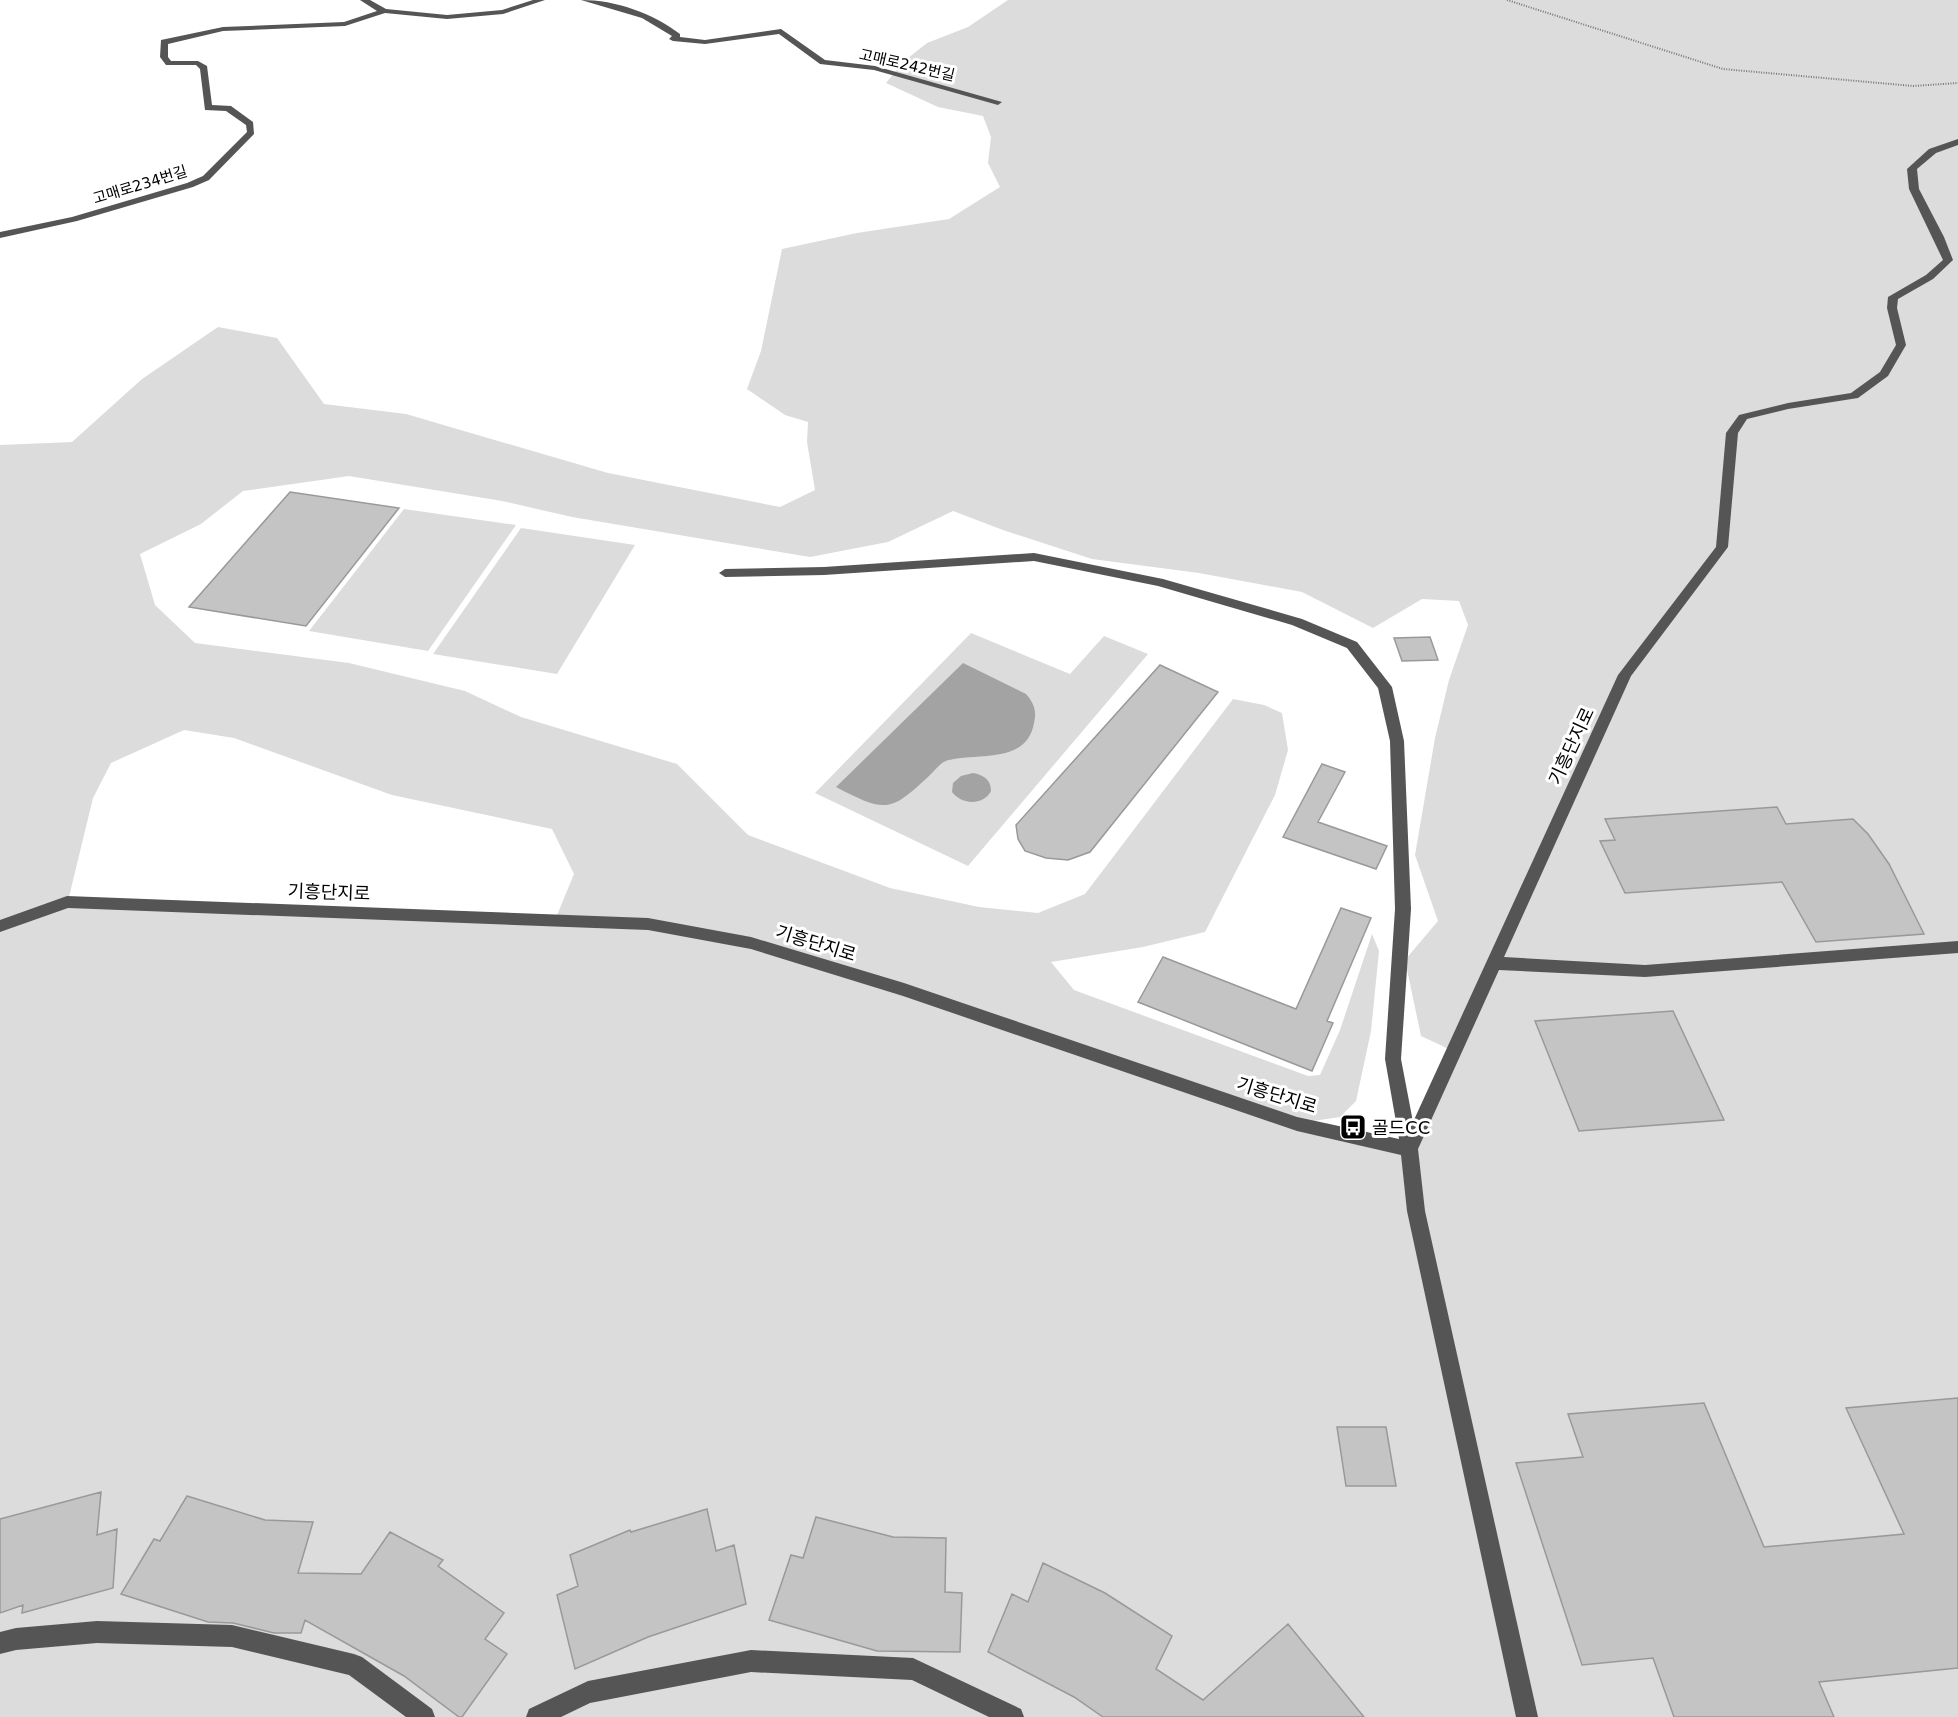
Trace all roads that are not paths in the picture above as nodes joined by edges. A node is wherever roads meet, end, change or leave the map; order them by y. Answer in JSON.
{"nodes":[{"id":1,"x":364,"y":0,"type":"edge"},
{"id":2,"x":541,"y":0,"type":"edge"},
{"id":3,"x":585,"y":0,"type":"edge"},
{"id":4,"x":384,"y":11,"type":"junction"},
{"id":5,"x":998,"y":102,"type":"dead end"},
{"id":6,"x":1958,"y":142,"type":"edge"},
{"id":7,"x":0,"y":235,"type":"edge"},
{"id":8,"x":724,"y":573,"type":"dead end"},
{"id":9,"x":0,"y":926,"type":"edge"},
{"id":10,"x":1958,"y":947,"type":"edge"},
{"id":11,"x":1494,"y":963,"type":"junction"},
{"id":12,"x":1409,"y":1149,"type":"junction"},
{"id":13,"x":0,"y":1643,"type":"edge"},
{"id":14,"x":424,"y":1717,"type":"edge"},
{"id":15,"x":537,"y":1717,"type":"edge"},
{"id":16,"x":1013,"y":1717,"type":"edge"},
{"id":17,"x":1527,"y":1717,"type":"edge"}],
"edges":[{"from":1,"to":4,"type":"street"},
{"from":2,"to":4,"type":"street"},
{"from":3,"to":5,"type":"street","name":"고매로242번길"},
{"from":4,"to":7,"type":"street","name":"고매로234번길"},
{"from":6,"to":11,"type":"street","name":"기흥단지로"},
{"from":8,"to":12,"type":"street"},
{"from":9,"to":12,"type":"street","name":"기흥단지로"},
{"from":10,"to":11,"type":"street"},
{"from":11,"to":12,"type":"street","name":"기흥단지로"},
{"from":12,"to":17,"type":"street"},
{"from":13,"to":14,"type":"street"},
{"from":15,"to":16,"type":"street"}]}
